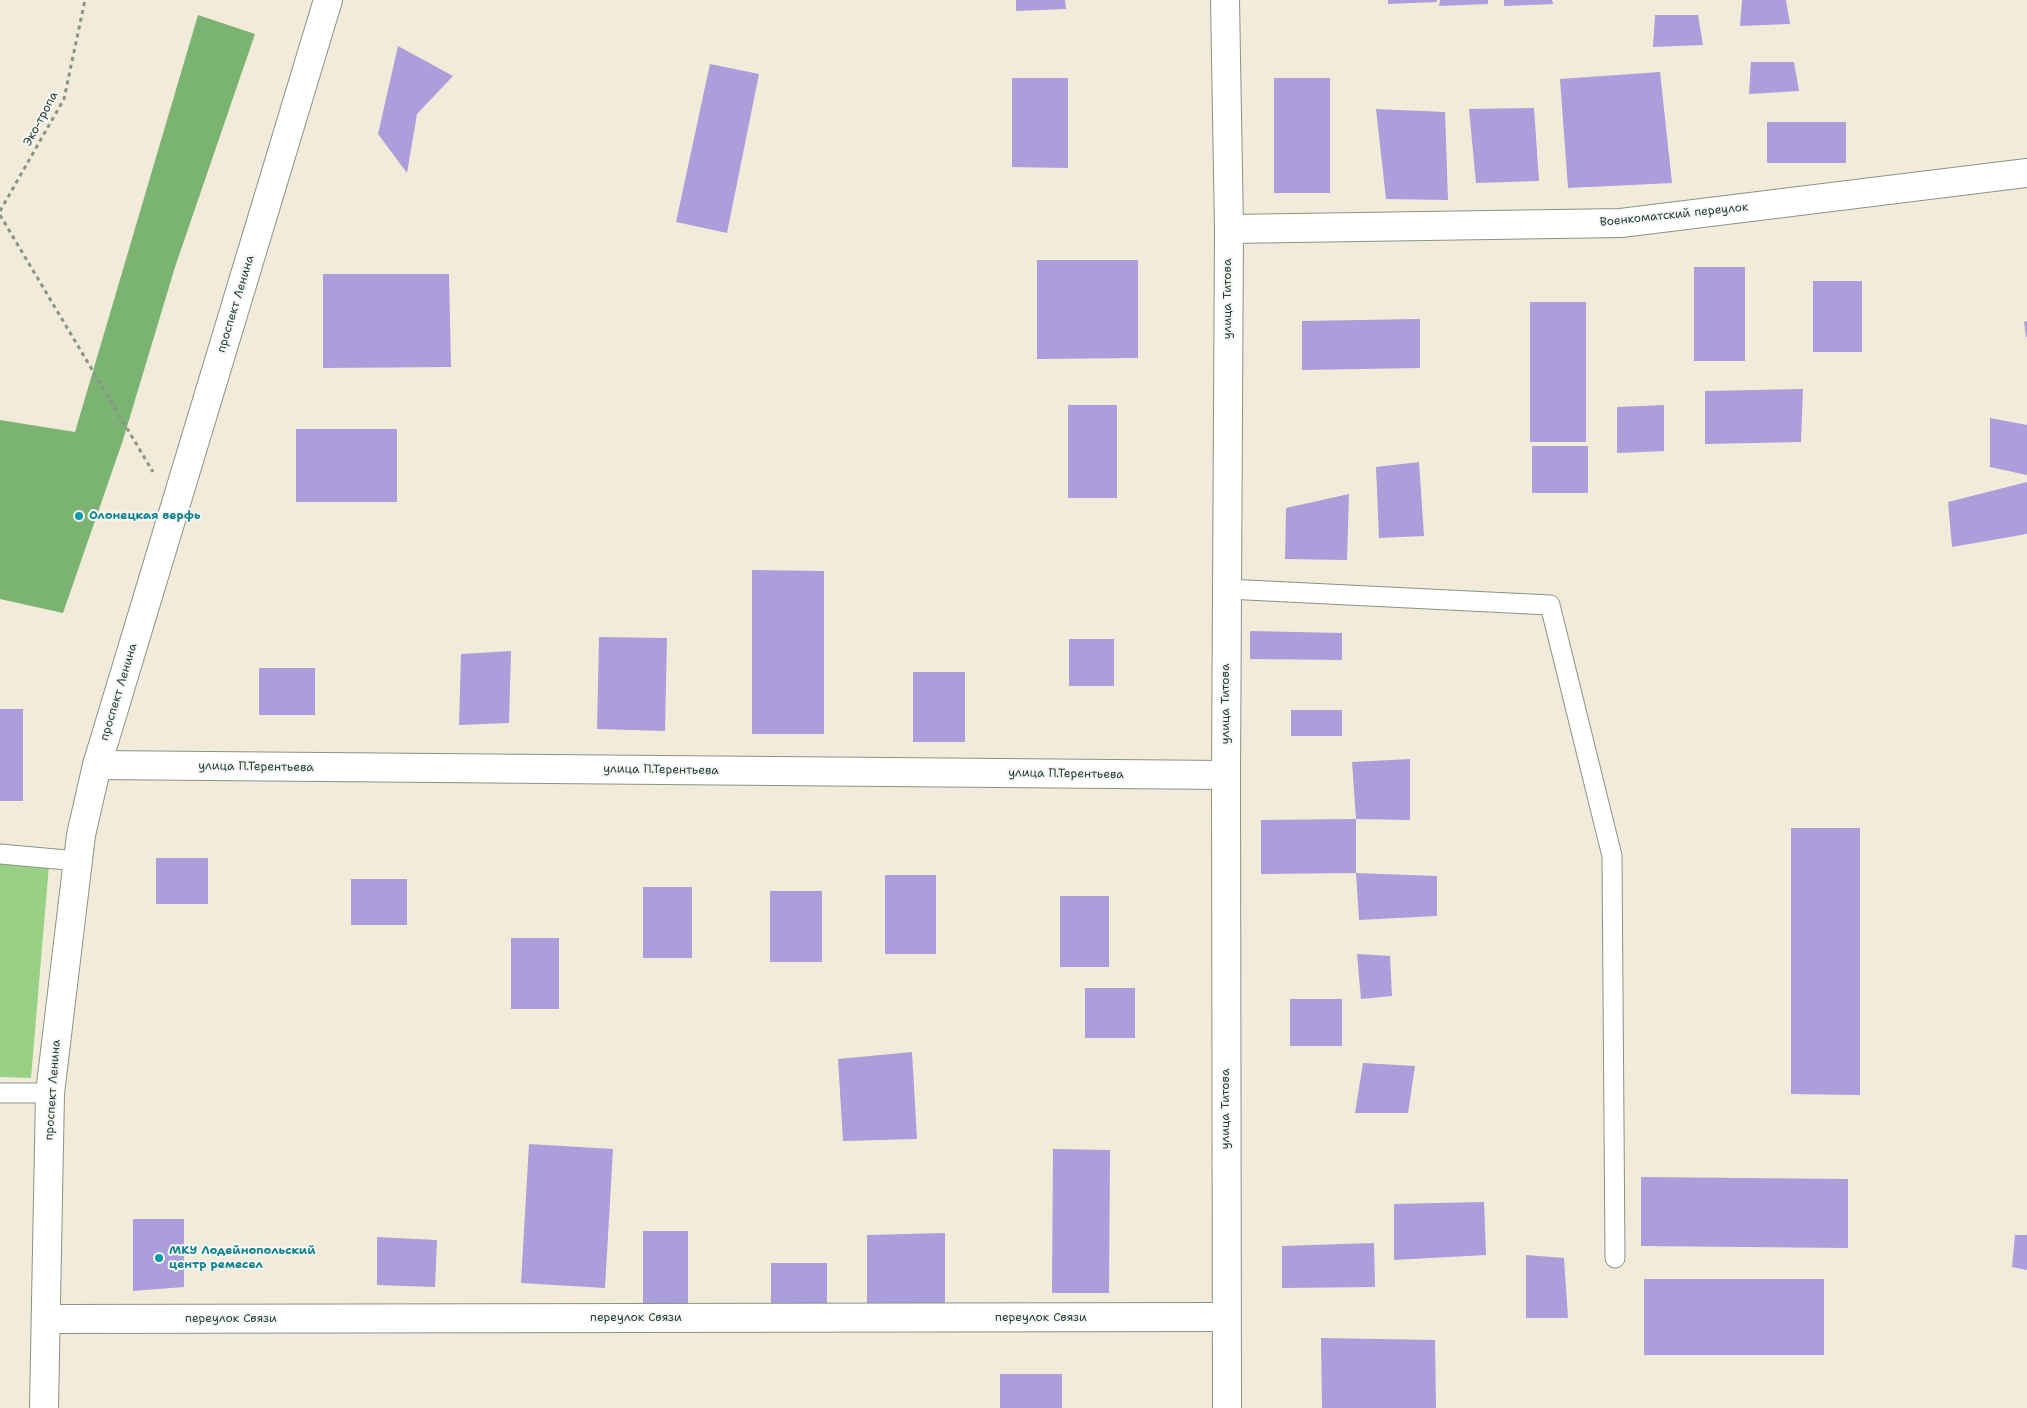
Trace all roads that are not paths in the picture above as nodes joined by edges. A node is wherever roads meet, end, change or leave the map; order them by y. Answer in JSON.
{"nodes":[{"id":1,"x":328,"y":0,"type":"edge"},
{"id":2,"x":1225,"y":0,"type":"edge"},
{"id":3,"x":2027,"y":173,"type":"edge"},
{"id":4,"x":1229,"y":229,"type":"junction"},
{"id":5,"x":1227,"y":589,"type":"junction"},
{"id":6,"x":97,"y":765,"type":"junction"},
{"id":7,"x":1226,"y":775,"type":"junction"},
{"id":8,"x":0,"y":854,"type":"edge"},
{"id":9,"x":78,"y":861,"type":"junction"},
{"id":10,"x":0,"y":1093,"type":"edge"},
{"id":11,"x":50,"y":1093,"type":"junction"},
{"id":12,"x":1615,"y":1258,"type":"dead end"},
{"id":13,"x":1226,"y":1317,"type":"junction"},
{"id":14,"x":46,"y":1319,"type":"junction"},
{"id":15,"x":44,"y":1408,"type":"edge"},
{"id":16,"x":1227,"y":1408,"type":"edge"}],
"edges":[{"from":1,"to":6,"type":"street","name":"проспект Ленина"},
{"from":2,"to":4,"type":"street","name":"улица Титова"},
{"from":3,"to":4,"type":"street","name":"Военкоматский переулок"},
{"from":4,"to":5,"type":"street","name":"улица Титова"},
{"from":5,"to":7,"type":"street","name":"улица Титова"},
{"from":5,"to":12,"type":"lane"},
{"from":6,"to":7,"type":"street","name":"улица П.Терентьева"},
{"from":6,"to":9,"type":"street","name":"проспект Ленина"},
{"from":7,"to":13,"type":"street","name":"улица Титова"},
{"from":8,"to":9,"type":"lane"},
{"from":9,"to":11,"type":"street","name":"проспект Ленина"},
{"from":10,"to":11,"type":"lane"},
{"from":11,"to":14,"type":"street","name":"проспект Ленина"},
{"from":13,"to":14,"type":"street","name":"переулок Связи"},
{"from":13,"to":16,"type":"street","name":"улица Титова"},
{"from":14,"to":15,"type":"street","name":"проспект Ленина"}]}
